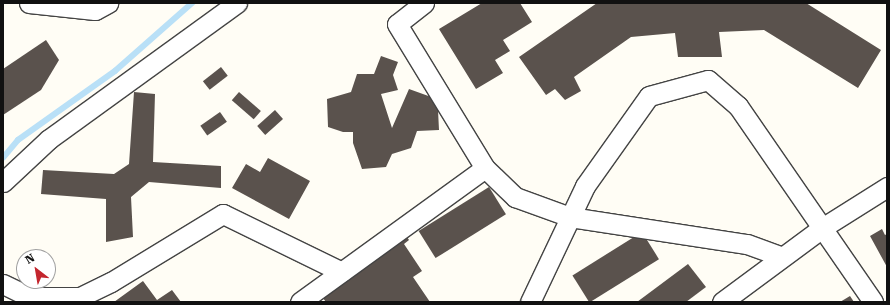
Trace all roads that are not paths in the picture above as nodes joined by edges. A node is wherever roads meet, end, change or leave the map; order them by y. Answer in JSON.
{"nodes":[{"id":1,"x":29,"y":3,"type":"edge"},
{"id":2,"x":237,"y":3,"type":"edge"},
{"id":3,"x":424,"y":3,"type":"edge"},
{"id":4,"x":101,"y":7,"type":"edge"},
{"id":5,"x":485,"y":168,"type":"junction"},
{"id":6,"x":3,"y":182,"type":"edge"},
{"id":7,"x":887,"y":187,"type":"edge"},
{"id":8,"x":570,"y":217,"type":"junction"},
{"id":9,"x":822,"y":228,"type":"junction"},
{"id":10,"x":782,"y":257,"type":"junction"},
{"id":11,"x":342,"y":272,"type":"junction"},
{"id":12,"x":3,"y":284,"type":"edge"},
{"id":13,"x":300,"y":302,"type":"edge"},
{"id":14,"x":530,"y":302,"type":"edge"},
{"id":15,"x":722,"y":302,"type":"edge"},
{"id":16,"x":873,"y":302,"type":"edge"}],
"edges":[{"from":1,"to":4,"type":"street"},
{"from":2,"to":6,"type":"street"},
{"from":3,"to":5,"type":"street"},
{"from":5,"to":8,"type":"street"},
{"from":5,"to":11,"type":"street"},
{"from":7,"to":9,"type":"street"},
{"from":8,"to":9,"type":"street"},
{"from":8,"to":10,"type":"street"},
{"from":8,"to":14,"type":"street"},
{"from":9,"to":10,"type":"street"},
{"from":9,"to":16,"type":"street"},
{"from":10,"to":15,"type":"street"},
{"from":11,"to":12,"type":"street"},
{"from":11,"to":13,"type":"street"}]}
